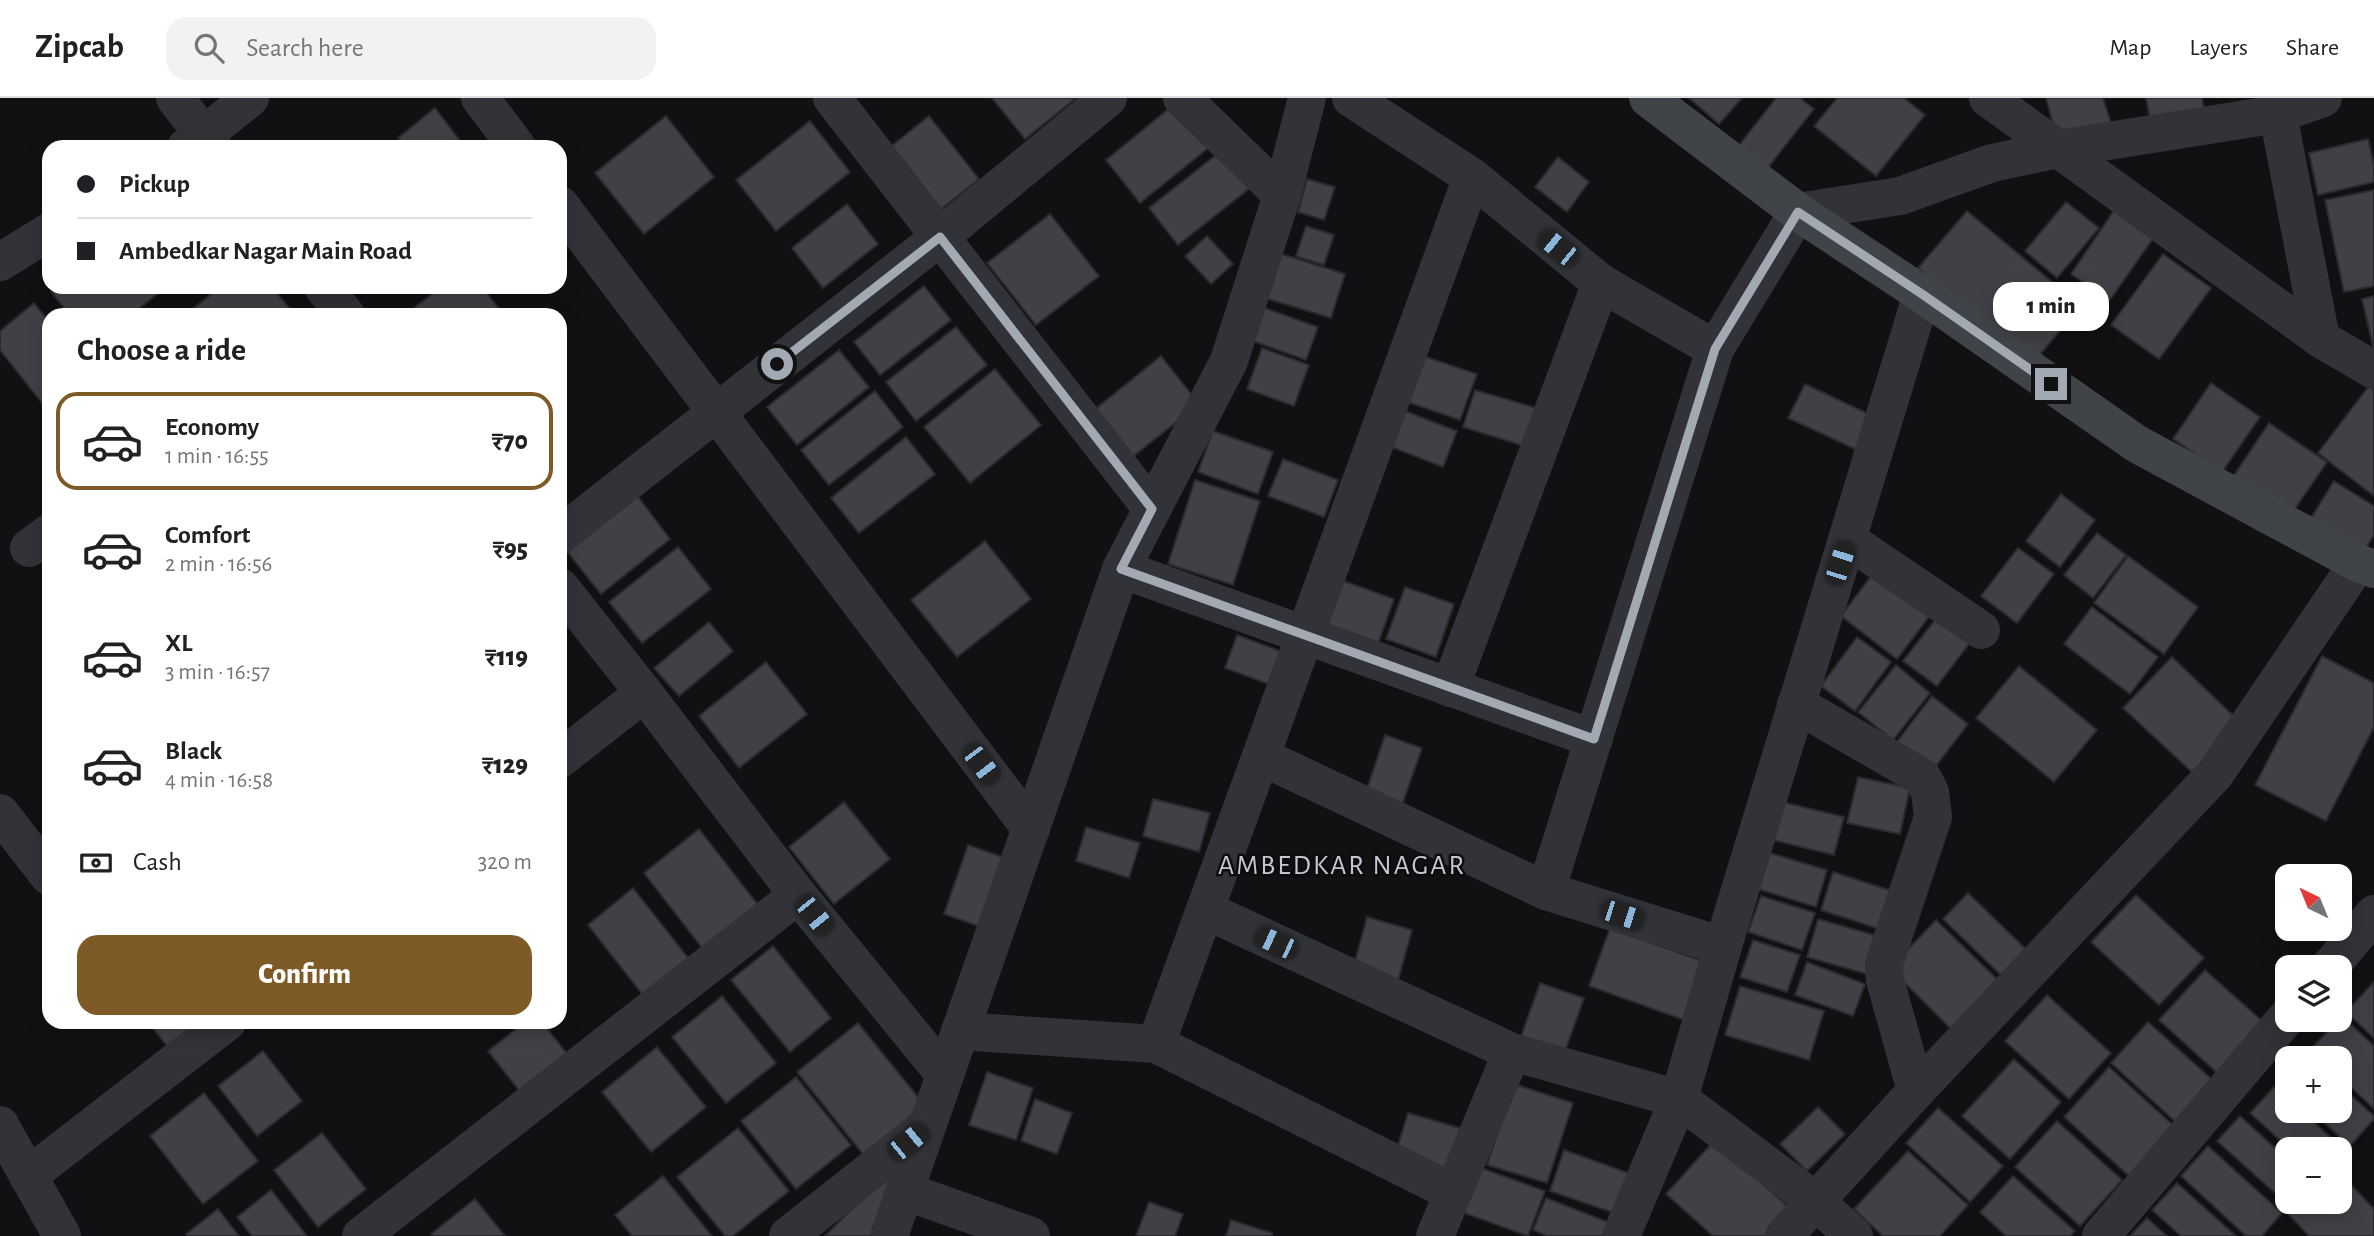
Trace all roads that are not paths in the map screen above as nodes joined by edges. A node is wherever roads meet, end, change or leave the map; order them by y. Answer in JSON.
{"nodes":[{"id":1,"x":175,"y":98,"type":"edge"},
{"id":2,"x":250,"y":98,"type":"edge"},
{"id":3,"x":480,"y":98,"type":"edge"},
{"id":4,"x":832,"y":98,"type":"edge"},
{"id":5,"x":1108,"y":98,"type":"edge"},
{"id":6,"x":1182,"y":98,"type":"edge"},
{"id":7,"x":1307,"y":98,"type":"edge"},
{"id":8,"x":1351,"y":98,"type":"edge"},
{"id":9,"x":1648,"y":98,"type":"edge"},
{"id":10,"x":1988,"y":98,"type":"edge"},
{"id":11,"x":2323,"y":98,"type":"edge"},
{"id":12,"x":2278,"y":114,"type":"junction"},
{"id":13,"x":199,"y":140,"type":"edge"},
{"id":14,"x":204,"y":140,"type":"edge"},
{"id":15,"x":512,"y":140,"type":"edge"},
{"id":16,"x":2058,"y":149,"type":"junction"},
{"id":17,"x":1472,"y":177,"type":"junction"},
{"id":18,"x":1282,"y":194,"type":"junction"},
{"id":19,"x":1798,"y":212,"type":"junction"},
{"id":20,"x":567,"y":214,"type":"edge"},
{"id":21,"x":42,"y":236,"type":"edge"},
{"id":22,"x":940,"y":237,"type":"junction"},
{"id":23,"x":0,"y":262,"type":"edge"},
{"id":24,"x":1601,"y":284,"type":"junction"},
{"id":25,"x":328,"y":294,"type":"edge"},
{"id":26,"x":1922,"y":294,"type":"junction"},
{"id":27,"x":340,"y":308,"type":"edge"},
{"id":28,"x":2321,"y":338,"type":"junction"},
{"id":29,"x":1715,"y":349,"type":"junction"},
{"id":30,"x":2374,"y":369,"type":"edge"},
{"id":31,"x":716,"y":412,"type":"junction"},
{"id":32,"x":1152,"y":509,"type":"junction"},
{"id":33,"x":567,"y":529,"type":"edge"},
{"id":34,"x":1848,"y":540,"type":"junction"},
{"id":35,"x":2366,"y":566,"type":"edge"},
{"id":36,"x":1121,"y":569,"type":"junction"},
{"id":37,"x":567,"y":596,"type":"edge"},
{"id":38,"x":1981,"y":630,"type":"dead end"},
{"id":39,"x":1304,"y":635,"type":"junction"},
{"id":40,"x":1450,"y":688,"type":"junction"},
{"id":41,"x":644,"y":693,"type":"junction"},
{"id":42,"x":1796,"y":704,"type":"junction"},
{"id":43,"x":1594,"y":739,"type":"junction"},
{"id":44,"x":567,"y":754,"type":"edge"},
{"id":45,"x":1262,"y":757,"type":"junction"},
{"id":46,"x":0,"y":813,"type":"edge"},
{"id":47,"x":1031,"y":829,"type":"junction"},
{"id":48,"x":42,"y":867,"type":"edge"},
{"id":49,"x":1546,"y":891,"type":"junction"},
{"id":50,"x":797,"y":895,"type":"junction"},
{"id":51,"x":1205,"y":910,"type":"junction"},
{"id":52,"x":2374,"y":914,"type":"edge"},
{"id":53,"x":1723,"y":946,"type":"junction"},
{"id":54,"x":2340,"y":955,"type":"edge"},
{"id":55,"x":218,"y":1029,"type":"edge"},
{"id":56,"x":960,"y":1031,"type":"junction"},
{"id":57,"x":2275,"y":1031,"type":"edge"},
{"id":58,"x":1156,"y":1044,"type":"junction"},
{"id":59,"x":1512,"y":1052,"type":"junction"},
{"id":60,"x":945,"y":1075,"type":"junction"},
{"id":61,"x":1916,"y":1091,"type":"junction"},
{"id":62,"x":1679,"y":1099,"type":"junction"},
{"id":63,"x":0,"y":1125,"type":"edge"},
{"id":64,"x":927,"y":1126,"type":"junction"},
{"id":65,"x":28,"y":1175,"type":"junction"},
{"id":66,"x":905,"y":1191,"type":"junction"},
{"id":67,"x":1452,"y":1192,"type":"junction"},
{"id":68,"x":1815,"y":1201,"type":"junction"},
{"id":69,"x":62,"y":1236,"type":"edge"},
{"id":70,"x":361,"y":1236,"type":"edge"},
{"id":71,"x":788,"y":1236,"type":"edge"},
{"id":72,"x":889,"y":1236,"type":"edge"},
{"id":73,"x":1031,"y":1236,"type":"edge"},
{"id":74,"x":1435,"y":1236,"type":"edge"},
{"id":75,"x":1620,"y":1236,"type":"edge"},
{"id":76,"x":1784,"y":1236,"type":"edge"},
{"id":77,"x":1854,"y":1236,"type":"edge"},
{"id":78,"x":2101,"y":1236,"type":"edge"}],
"edges":[{"from":1,"to":13,"type":"street"},
{"from":2,"to":14,"type":"street"},
{"from":3,"to":15,"type":"street"},
{"from":4,"to":22,"type":"street"},
{"from":5,"to":22,"type":"street"},
{"from":6,"to":18,"type":"street"},
{"from":7,"to":18,"type":"street"},
{"from":8,"to":17,"type":"street"},
{"from":9,"to":19,"type":"street"},
{"from":10,"to":16,"type":"street"},
{"from":11,"to":12,"type":"street"},
{"from":12,"to":16,"type":"street"},
{"from":12,"to":28,"type":"street"},
{"from":16,"to":19,"type":"street"},
{"from":16,"to":28,"type":"street"},
{"from":17,"to":24,"type":"street"},
{"from":17,"to":39,"type":"street"},
{"from":18,"to":32,"type":"street"},
{"from":19,"to":26,"type":"street"},
{"from":19,"to":29,"type":"street"},
{"from":20,"to":31,"type":"street"},
{"from":21,"to":23,"type":"street"},
{"from":22,"to":31,"type":"street"},
{"from":22,"to":32,"type":"street"},
{"from":24,"to":29,"type":"street"},
{"from":24,"to":40,"type":"street"},
{"from":25,"to":27,"type":"street"},
{"from":26,"to":34,"type":"street"},
{"from":26,"to":35,"type":"street"},
{"from":28,"to":30,"type":"street"},
{"from":29,"to":43,"type":"street"},
{"from":31,"to":33,"type":"street"},
{"from":31,"to":47,"type":"street"},
{"from":32,"to":36,"type":"street"},
{"from":34,"to":38,"type":"street"},
{"from":34,"to":42,"type":"street"},
{"from":35,"to":61,"type":"street"},
{"from":36,"to":39,"type":"street"},
{"from":36,"to":47,"type":"street"},
{"from":37,"to":41,"type":"street"},
{"from":39,"to":40,"type":"street"},
{"from":39,"to":45,"type":"street"},
{"from":40,"to":43,"type":"street"},
{"from":41,"to":44,"type":"street"},
{"from":41,"to":50,"type":"street"},
{"from":42,"to":53,"type":"street"},
{"from":42,"to":61,"type":"street"},
{"from":43,"to":49,"type":"street"},
{"from":45,"to":49,"type":"street"},
{"from":45,"to":51,"type":"street"},
{"from":46,"to":48,"type":"street"},
{"from":47,"to":56,"type":"street"},
{"from":49,"to":53,"type":"street"},
{"from":50,"to":60,"type":"street"},
{"from":50,"to":70,"type":"street"},
{"from":51,"to":58,"type":"street"},
{"from":51,"to":59,"type":"street"},
{"from":52,"to":54,"type":"street"},
{"from":53,"to":62,"type":"street"},
{"from":55,"to":65,"type":"street"},
{"from":56,"to":58,"type":"street"},
{"from":56,"to":60,"type":"street"},
{"from":57,"to":78,"type":"street"},
{"from":58,"to":67,"type":"street"},
{"from":59,"to":62,"type":"street"},
{"from":59,"to":67,"type":"street"},
{"from":60,"to":64,"type":"street"},
{"from":61,"to":68,"type":"street"},
{"from":62,"to":68,"type":"street"},
{"from":62,"to":75,"type":"street"},
{"from":63,"to":65,"type":"street"},
{"from":64,"to":66,"type":"street"},
{"from":64,"to":71,"type":"street"},
{"from":65,"to":69,"type":"street"},
{"from":66,"to":72,"type":"street"},
{"from":66,"to":73,"type":"street"},
{"from":67,"to":74,"type":"street"},
{"from":68,"to":76,"type":"street"},
{"from":68,"to":77,"type":"street"}]}
